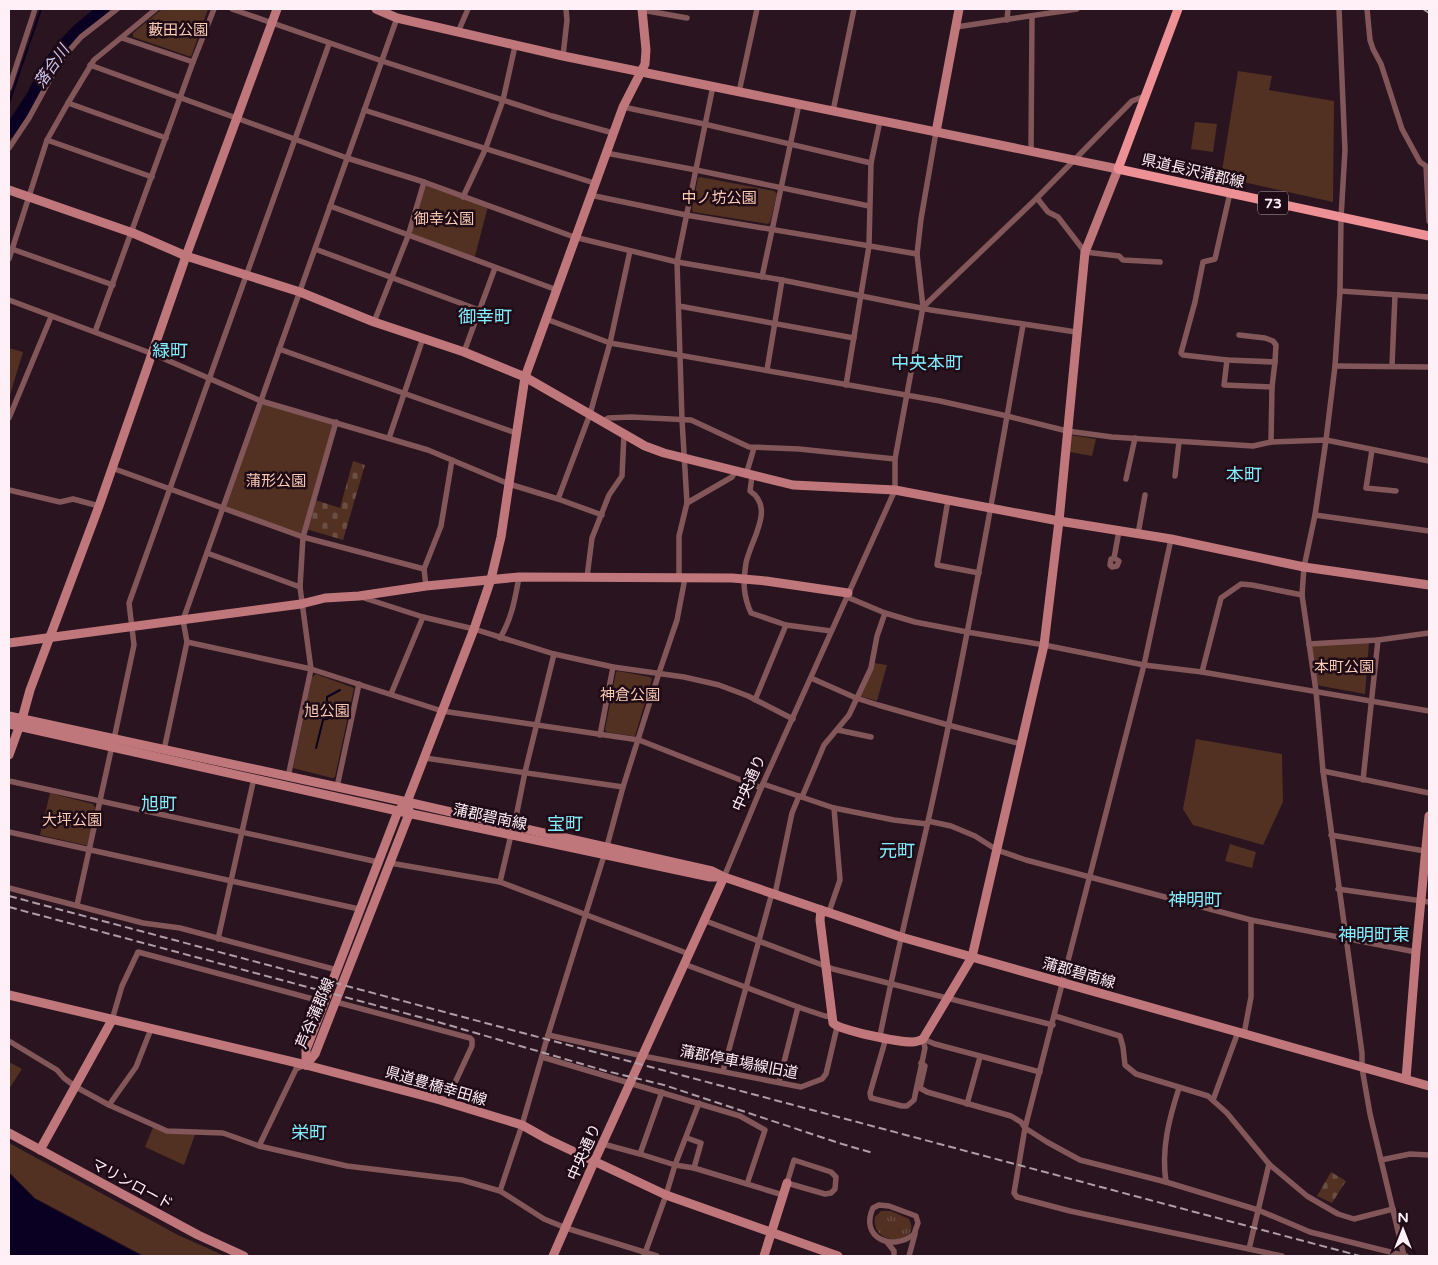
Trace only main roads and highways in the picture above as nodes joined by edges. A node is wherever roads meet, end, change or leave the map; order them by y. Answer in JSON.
{"nodes":[{"id":1,"x":1178,"y":9,"type":"edge"},
{"id":2,"x":1429,"y":236,"type":"edge"}],
"edges":[{"from":1,"to":2,"type":"main road","name":"県道長沢蒲郡線","number":"73"}]}
